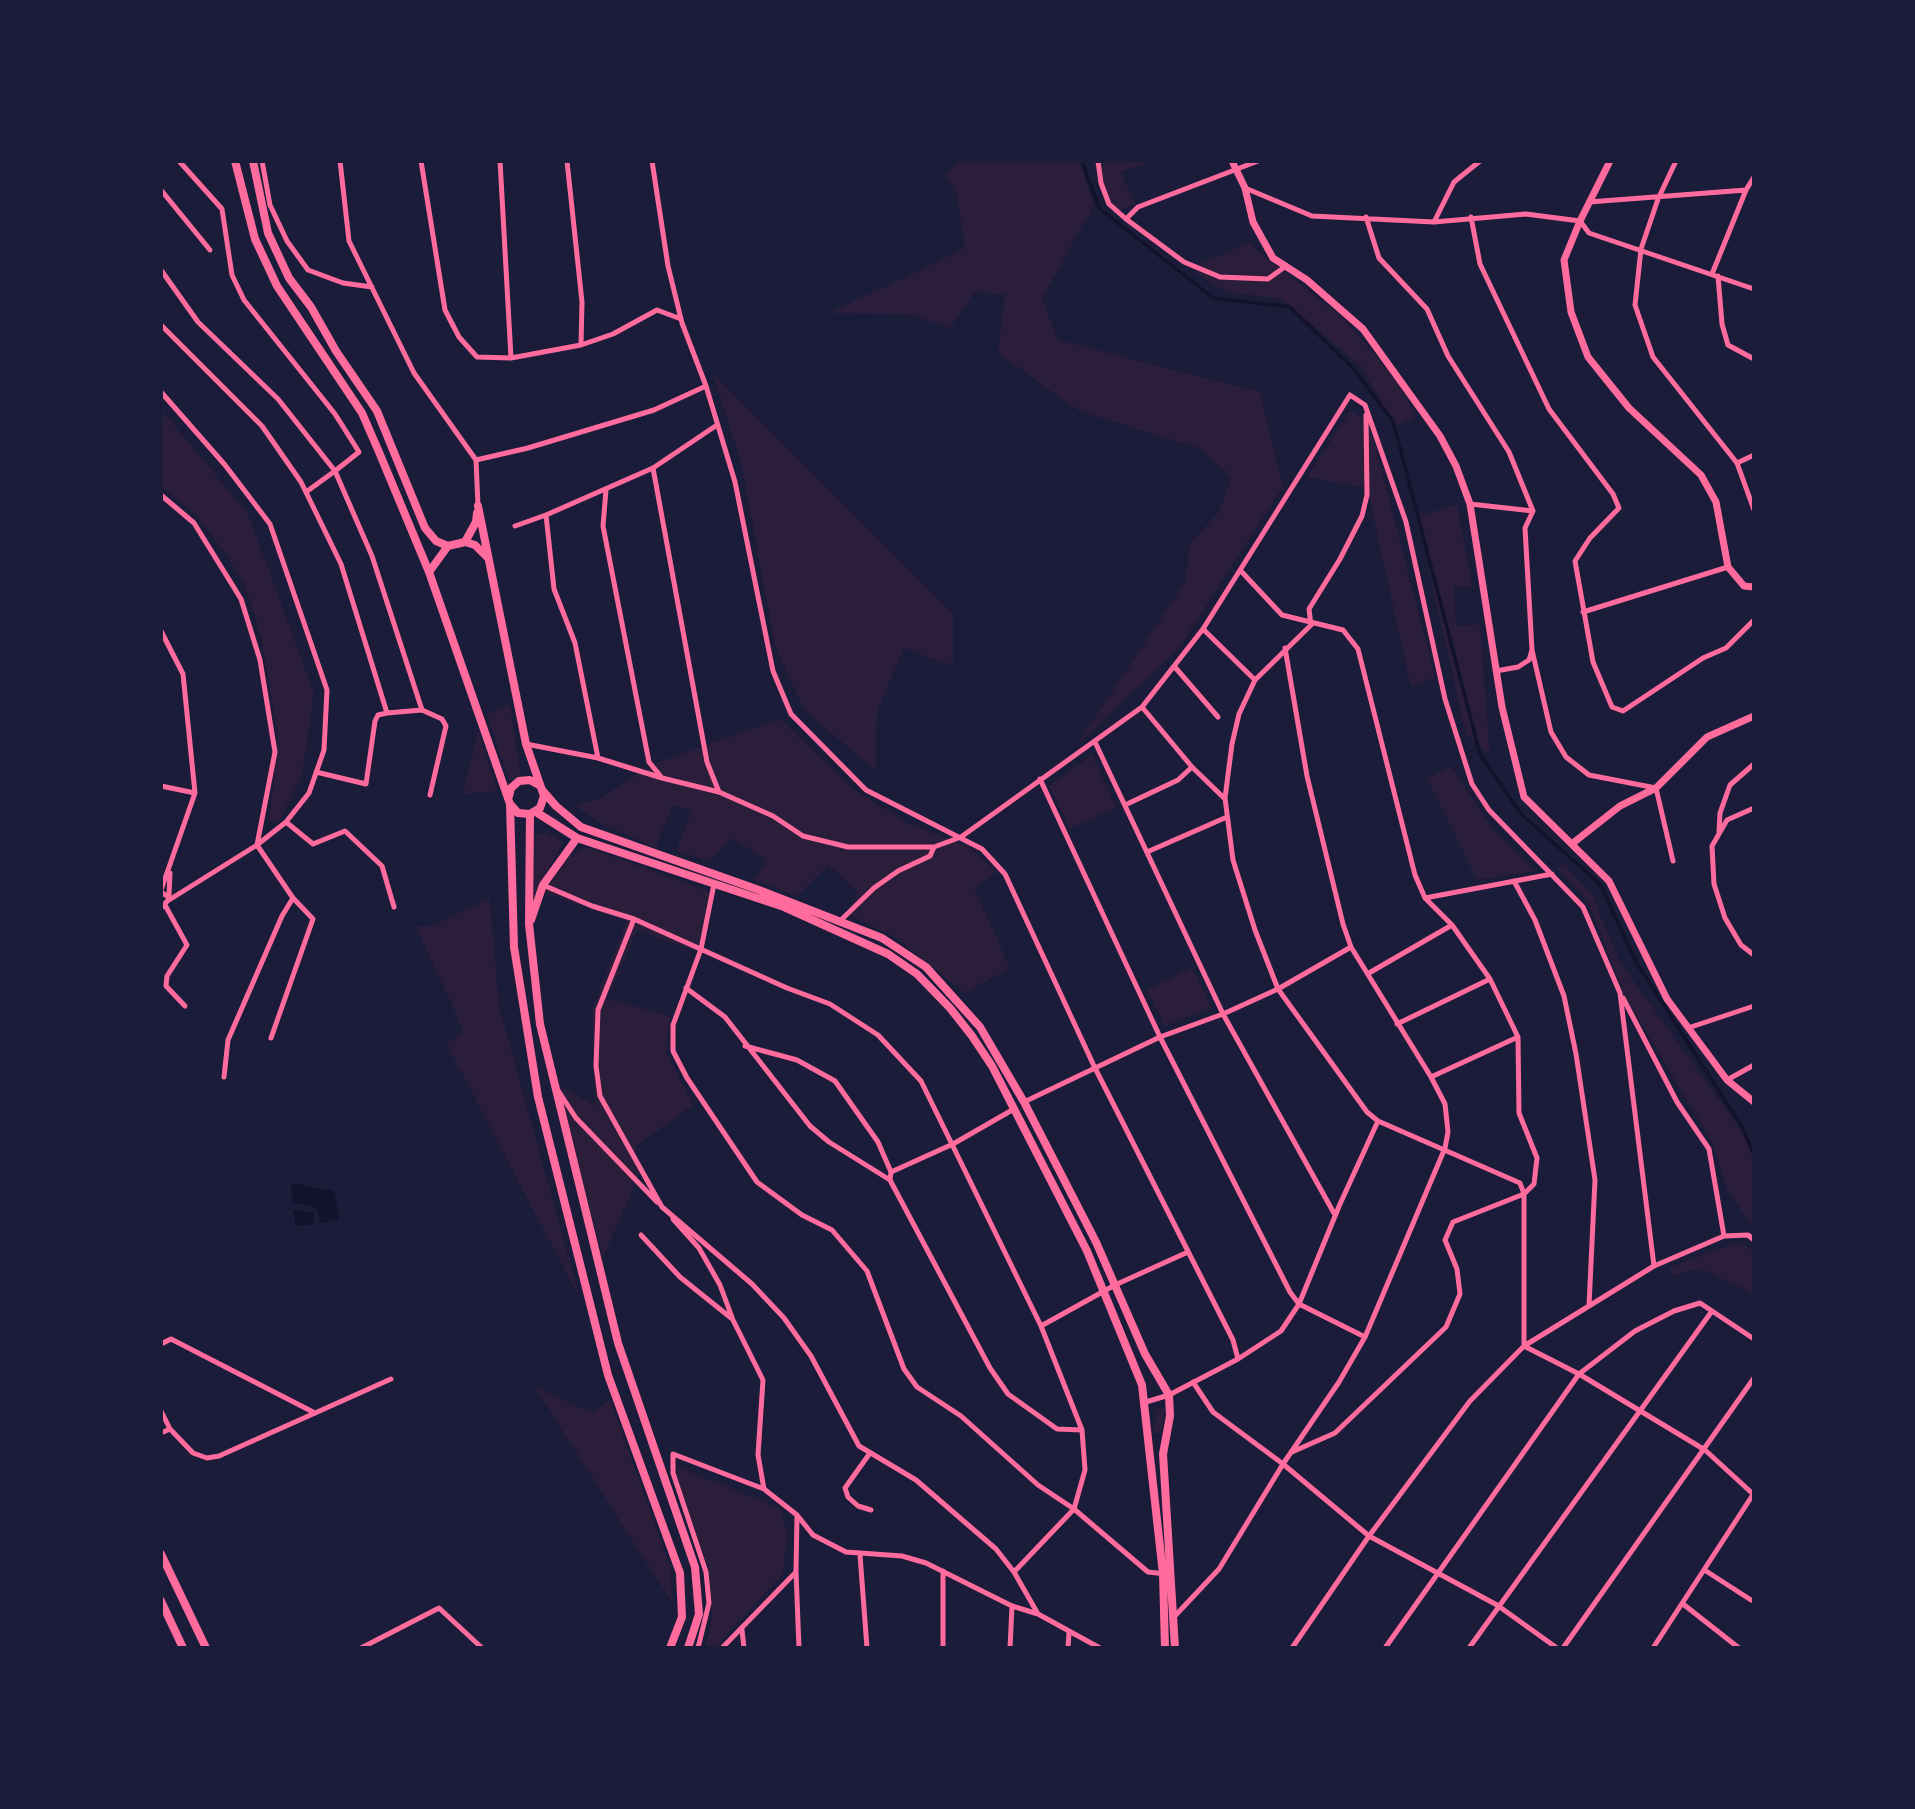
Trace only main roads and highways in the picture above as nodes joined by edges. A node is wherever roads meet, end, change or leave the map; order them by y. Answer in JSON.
{"nodes":[{"id":1,"x":235,"y":161,"type":"edge"},
{"id":2,"x":253,"y":161,"type":"edge"},
{"id":3,"x":465,"y":542,"type":"junction"},
{"id":4,"x":448,"y":546,"type":"junction"},
{"id":5,"x":489,"y":559,"type":"junction"},
{"id":6,"x":429,"y":572,"type":"junction"},
{"id":7,"x":541,"y":788,"type":"junction"},
{"id":8,"x":509,"y":802,"type":"junction"},
{"id":9,"x":533,"y":813,"type":"junction"},
{"id":10,"x":577,"y":838,"type":"junction"},
{"id":11,"x":529,"y":924,"type":"junction"},
{"id":12,"x":161,"y":1553,"type":"edge"},
{"id":13,"x":1168,"y":1574,"type":"junction"},
{"id":14,"x":161,"y":1601,"type":"edge"},
{"id":15,"x":1171,"y":1618,"type":"junction"},
{"id":16,"x":183,"y":1648,"type":"edge"},
{"id":17,"x":206,"y":1648,"type":"edge"},
{"id":18,"x":670,"y":1648,"type":"edge"},
{"id":19,"x":688,"y":1648,"type":"edge"},
{"id":20,"x":1165,"y":1648,"type":"edge"},
{"id":21,"x":1175,"y":1648,"type":"edge"}],
"edges":[{"from":1,"to":6,"type":"main road"},
{"from":2,"to":4,"type":"main road"},
{"from":3,"to":4,"type":"main road"},
{"from":3,"to":5,"type":"main road"},
{"from":3,"to":5,"type":"main road"},
{"from":4,"to":6,"type":"main road"},
{"from":5,"to":7,"type":"main road"},
{"from":6,"to":8,"type":"main road"},
{"from":7,"to":8,"type":"main road"},
{"from":7,"to":9,"type":"main road"},
{"from":7,"to":13,"type":"main road"},
{"from":8,"to":9,"type":"main road"},
{"from":8,"to":18,"type":"main road"},
{"from":9,"to":10,"type":"main road"},
{"from":9,"to":11,"type":"main road"},
{"from":10,"to":11,"type":"main road"},
{"from":10,"to":13,"type":"main road"},
{"from":11,"to":19,"type":"main road"},
{"from":12,"to":17,"type":"main road"},
{"from":13,"to":15,"type":"main road"},
{"from":14,"to":16,"type":"main road"},
{"from":15,"to":20,"type":"main road"},
{"from":15,"to":21,"type":"main road"}]}
